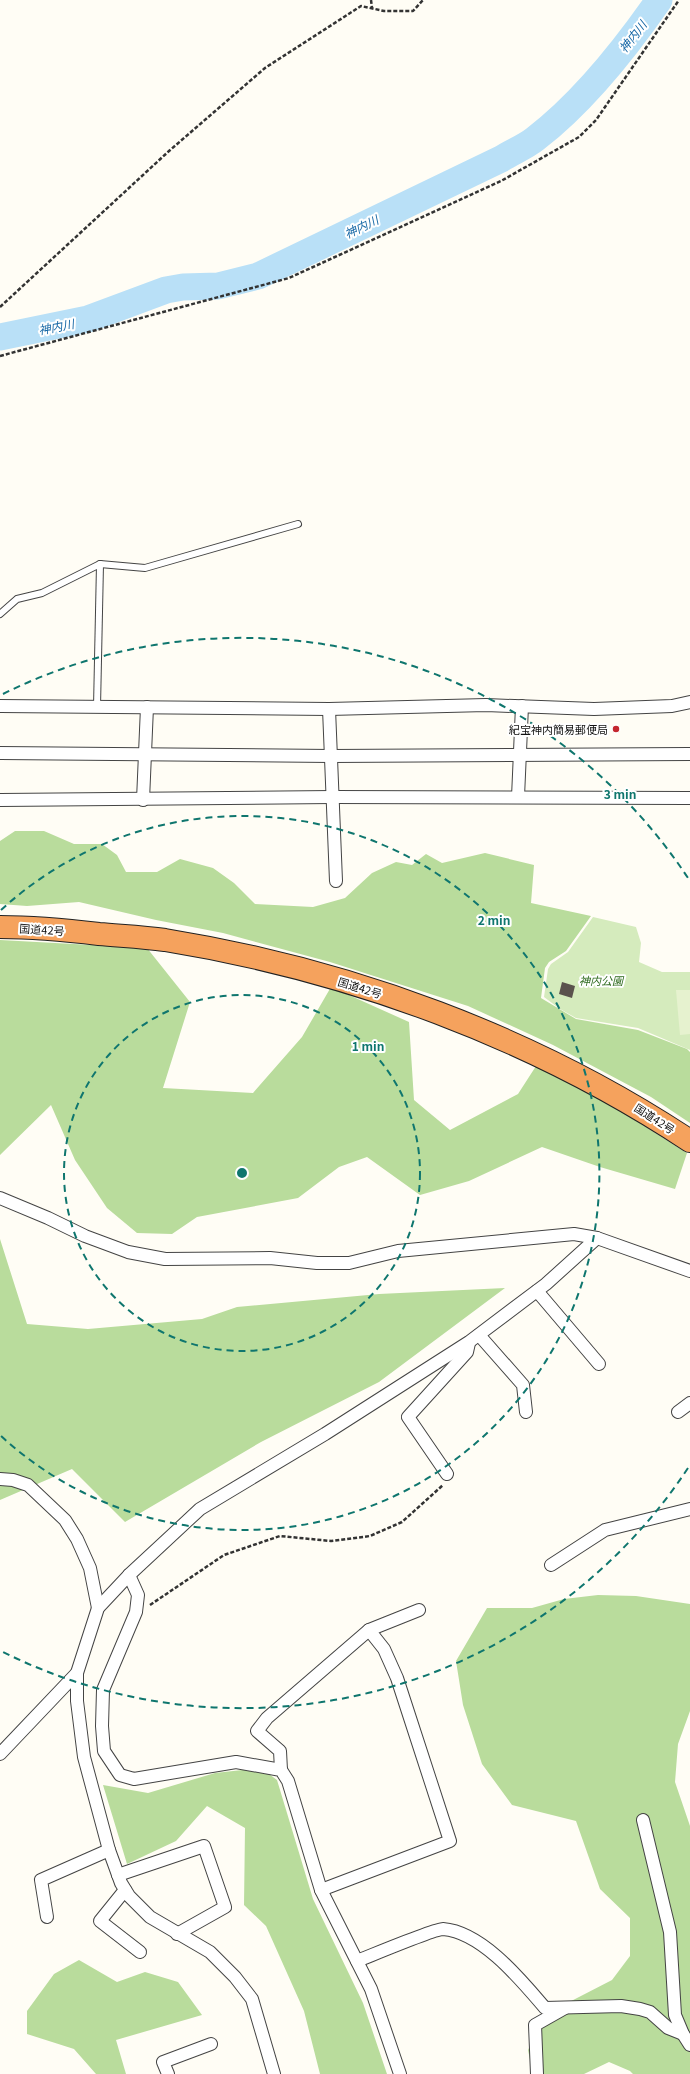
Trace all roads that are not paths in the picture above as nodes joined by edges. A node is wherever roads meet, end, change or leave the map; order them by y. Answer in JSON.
{"nodes":[{"id":1,"x":298,"y":524,"type":"dead end"},
{"id":2,"x":100,"y":564,"type":"junction"},
{"id":3,"x":0,"y":614,"type":"edge"},
{"id":4,"x":690,"y":702,"type":"edge"},
{"id":5,"x":0,"y":706,"type":"edge"},
{"id":6,"x":522,"y":706,"type":"junction"},
{"id":7,"x":97,"y":707,"type":"junction"},
{"id":8,"x":147,"y":707,"type":"junction"},
{"id":9,"x":329,"y":709,"type":"junction"},
{"id":10,"x":0,"y":753,"type":"edge"},
{"id":11,"x":690,"y":754,"type":"edge"},
{"id":12,"x":145,"y":755,"type":"junction"},
{"id":13,"x":331,"y":756,"type":"junction"},
{"id":14,"x":520,"y":756,"type":"junction"},
{"id":15,"x":333,"y":797,"type":"junction"},
{"id":16,"x":518,"y":797,"type":"junction"},
{"id":17,"x":690,"y":798,"type":"edge"},
{"id":18,"x":0,"y":800,"type":"edge"},
{"id":19,"x":143,"y":800,"type":"junction"},
{"id":20,"x":336,"y":881,"type":"dead end"},
{"id":21,"x":0,"y":927,"type":"edge"},
{"id":22,"x":690,"y":1141,"type":"edge"},
{"id":23,"x":0,"y":1198,"type":"edge"},
{"id":24,"x":598,"y":1238,"type":"junction"},
{"id":25,"x":690,"y":1271,"type":"edge"},
{"id":26,"x":537,"y":1291,"type":"junction"},
{"id":27,"x":479,"y":1335,"type":"junction"},
{"id":28,"x":469,"y":1342,"type":"junction"},
{"id":29,"x":599,"y":1364,"type":"dead end"},
{"id":30,"x":690,"y":1403,"type":"edge"},
{"id":31,"x":526,"y":1412,"type":"dead end"},
{"id":32,"x":678,"y":1412,"type":"dead end"},
{"id":33,"x":448,"y":1477,"type":"road end"},
{"id":34,"x":0,"y":1479,"type":"edge"},
{"id":35,"x":690,"y":1509,"type":"edge"},
{"id":36,"x":551,"y":1565,"type":"dead end"},
{"id":37,"x":129,"y":1575,"type":"junction"},
{"id":38,"x":98,"y":1608,"type":"junction"},
{"id":39,"x":419,"y":1610,"type":"dead end"},
{"id":40,"x":369,"y":1630,"type":"junction"},
{"id":41,"x":77,"y":1673,"type":"junction"},
{"id":42,"x":0,"y":1754,"type":"edge"},
{"id":43,"x":281,"y":1770,"type":"junction"},
{"id":44,"x":643,"y":1820,"type":"dead end"},
{"id":45,"x":109,"y":1850,"type":"junction"},
{"id":46,"x":118,"y":1876,"type":"junction"},
{"id":47,"x":125,"y":1890,"type":"junction"},
{"id":48,"x":321,"y":1890,"type":"junction"},
{"id":49,"x":47,"y":1917,"type":"dead end"},
{"id":50,"x":177,"y":1934,"type":"junction"},
{"id":51,"x":140,"y":1952,"type":"dead end"},
{"id":52,"x":357,"y":1961,"type":"junction"},
{"id":53,"x":566,"y":2008,"type":"junction"},
{"id":54,"x":683,"y":2034,"type":"junction"},
{"id":55,"x":212,"y":2044,"type":"dead end"},
{"id":56,"x":690,"y":2045,"type":"edge"},
{"id":57,"x":168,"y":2074,"type":"edge"},
{"id":58,"x":274,"y":2074,"type":"edge"},
{"id":59,"x":400,"y":2074,"type":"edge"},
{"id":60,"x":537,"y":2074,"type":"edge"}],
"edges":[{"from":1,"to":2,"type":"lane"},
{"from":2,"to":3,"type":"lane"},
{"from":2,"to":7,"type":"lane"},
{"from":4,"to":6,"type":"street"},
{"from":5,"to":7,"type":"street"},
{"from":6,"to":9,"type":"street"},
{"from":6,"to":14,"type":"street"},
{"from":7,"to":8,"type":"street"},
{"from":8,"to":9,"type":"street"},
{"from":8,"to":12,"type":"street"},
{"from":9,"to":13,"type":"street"},
{"from":10,"to":12,"type":"street"},
{"from":11,"to":14,"type":"street"},
{"from":12,"to":13,"type":"street"},
{"from":12,"to":19,"type":"street"},
{"from":13,"to":14,"type":"street"},
{"from":13,"to":15,"type":"street"},
{"from":14,"to":16,"type":"street"},
{"from":15,"to":16,"type":"street"},
{"from":15,"to":19,"type":"street"},
{"from":15,"to":20,"type":"street"},
{"from":16,"to":17,"type":"street"},
{"from":18,"to":19,"type":"street"},
{"from":21,"to":22,"type":"highway","name":"国道42号"},
{"from":23,"to":24,"type":"street"},
{"from":24,"to":25,"type":"street"},
{"from":24,"to":26,"type":"street"},
{"from":26,"to":27,"type":"street"},
{"from":26,"to":29,"type":"street"},
{"from":27,"to":28,"type":"street"},
{"from":27,"to":31,"type":"street"},
{"from":28,"to":33,"type":"street"},
{"from":28,"to":37,"type":"street"},
{"from":30,"to":32,"type":"street"},
{"from":34,"to":38,"type":"street"},
{"from":35,"to":36,"type":"street"},
{"from":37,"to":38,"type":"street"},
{"from":37,"to":43,"type":"street"},
{"from":38,"to":41,"type":"street"},
{"from":39,"to":40,"type":"street"},
{"from":40,"to":43,"type":"street"},
{"from":40,"to":48,"type":"street"},
{"from":41,"to":42,"type":"street"},
{"from":41,"to":45,"type":"street"},
{"from":43,"to":48,"type":"street"},
{"from":44,"to":54,"type":"street"},
{"from":45,"to":46,"type":"street"},
{"from":45,"to":49,"type":"street"},
{"from":46,"to":47,"type":"street"},
{"from":46,"to":50,"type":"street"},
{"from":47,"to":50,"type":"street"},
{"from":47,"to":51,"type":"street"},
{"from":48,"to":52,"type":"street"},
{"from":50,"to":58,"type":"street"},
{"from":52,"to":53,"type":"street"},
{"from":52,"to":59,"type":"street"},
{"from":53,"to":54,"type":"street"},
{"from":53,"to":60,"type":"street"},
{"from":54,"to":56,"type":"street"},
{"from":55,"to":57,"type":"street"}]}
